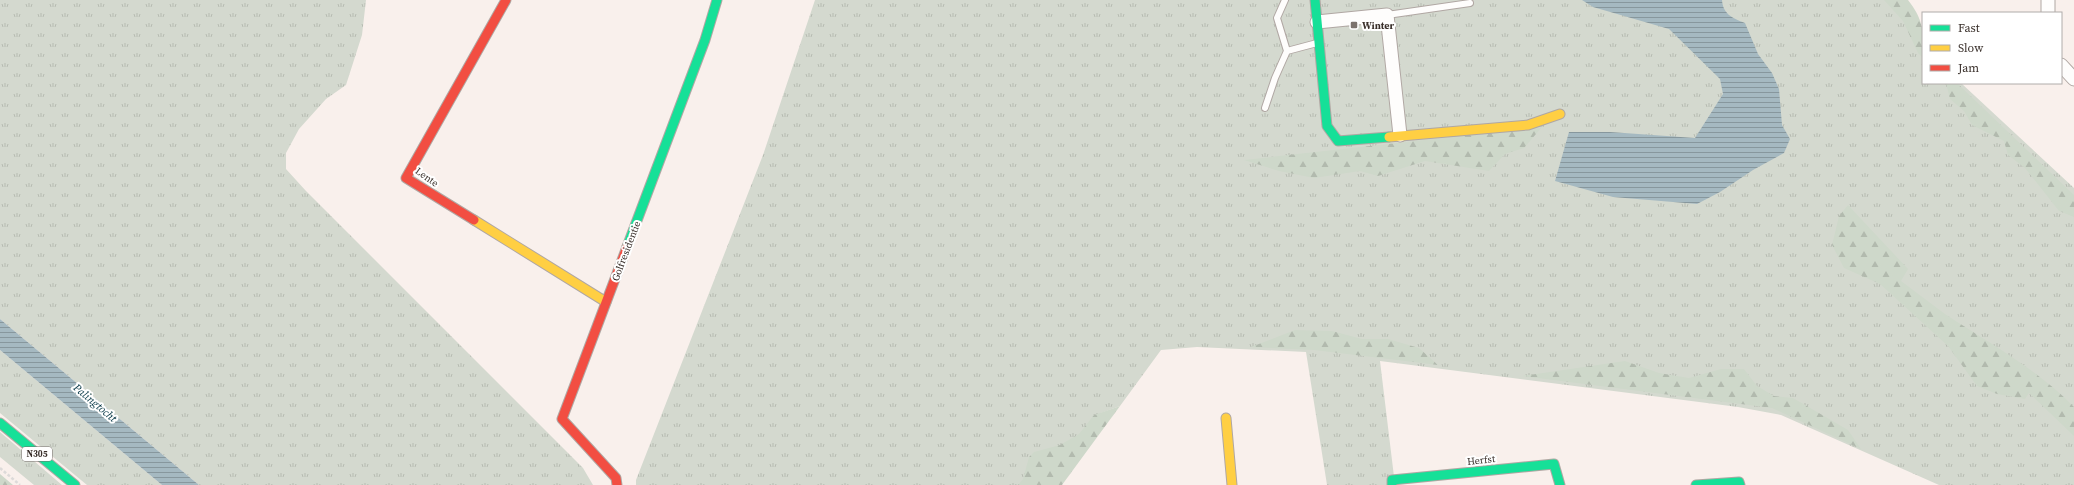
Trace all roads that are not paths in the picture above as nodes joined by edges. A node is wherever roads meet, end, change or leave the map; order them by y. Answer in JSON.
{"nodes":[{"id":1,"x":506,"y":0,"type":"edge"},
{"id":2,"x":717,"y":0,"type":"edge"},
{"id":3,"x":1285,"y":0,"type":"edge"},
{"id":4,"x":1315,"y":0,"type":"edge"},
{"id":5,"x":2048,"y":0,"type":"edge"},
{"id":6,"x":1470,"y":3,"type":"dead end"},
{"id":7,"x":2048,"y":12,"type":"edge"},
{"id":8,"x":1387,"y":15,"type":"junction"},
{"id":9,"x":1317,"y":22,"type":"junction"},
{"id":10,"x":1319,"y":43,"type":"junction"},
{"id":11,"x":1286,"y":51,"type":"junction"},
{"id":12,"x":2062,"y":66,"type":"edge"},
{"id":13,"x":2074,"y":79,"type":"edge"},
{"id":14,"x":1266,"y":108,"type":"dead end"},
{"id":15,"x":1560,"y":114,"type":"dead end"},
{"id":16,"x":1400,"y":135,"type":"junction"},
{"id":17,"x":606,"y":302,"type":"junction"},
{"id":18,"x":1226,"y":418,"type":"dead end"},
{"id":19,"x":0,"y":423,"type":"edge"},
{"id":20,"x":75,"y":485,"type":"edge"},
{"id":21,"x":617,"y":485,"type":"edge"},
{"id":22,"x":1232,"y":485,"type":"edge"},
{"id":23,"x":1392,"y":485,"type":"edge"},
{"id":24,"x":1560,"y":485,"type":"edge"},
{"id":25,"x":1696,"y":485,"type":"edge"},
{"id":26,"x":1740,"y":485,"type":"edge"}],
"edges":[{"from":1,"to":17,"type":"main road","name":"Lente"},
{"from":2,"to":17,"type":"main road","name":"Golfresidentie"},
{"from":3,"to":11,"type":"lane"},
{"from":4,"to":9,"type":"main road"},
{"from":5,"to":7,"type":"street"},
{"from":6,"to":8,"type":"lane"},
{"from":8,"to":9,"type":"street"},
{"from":8,"to":16,"type":"street"},
{"from":9,"to":10,"type":"main road"},
{"from":10,"to":11,"type":"lane"},
{"from":10,"to":16,"type":"main road"},
{"from":11,"to":14,"type":"lane"},
{"from":12,"to":13,"type":"street"},
{"from":15,"to":16,"type":"main road"},
{"from":17,"to":21,"type":"main road","name":"Golfresidentie"},
{"from":18,"to":22,"type":"main road"},
{"from":19,"to":20,"type":"main road","number":"N305"},
{"from":23,"to":24,"type":"main road","name":"Herfst"},
{"from":25,"to":26,"type":"main road"}]}
